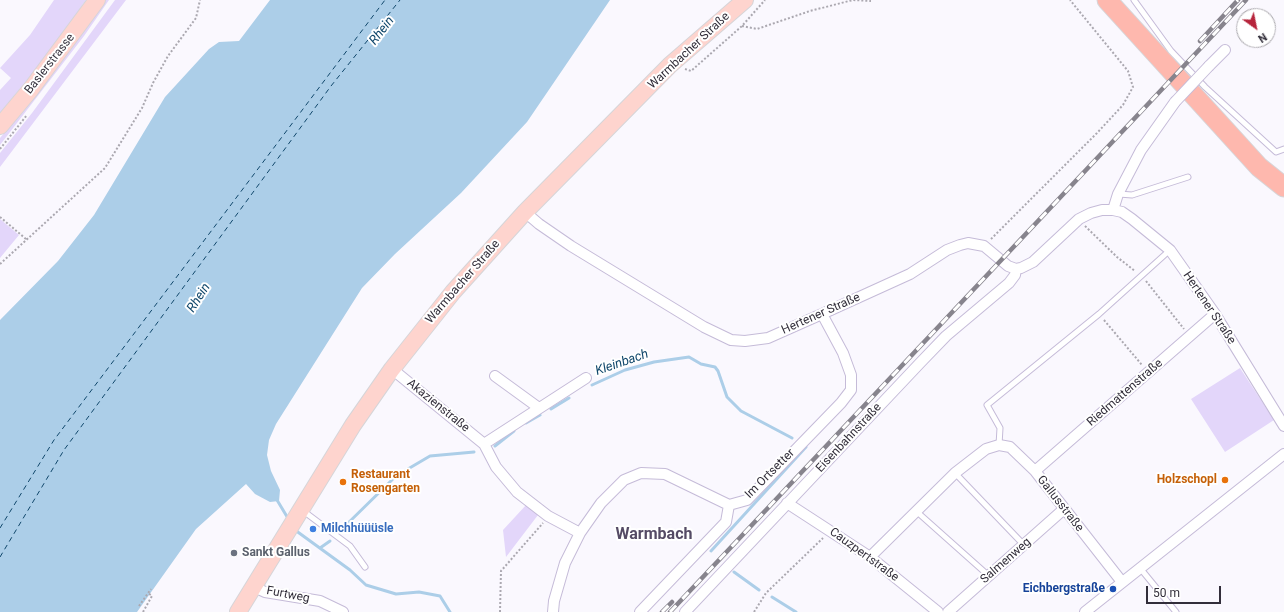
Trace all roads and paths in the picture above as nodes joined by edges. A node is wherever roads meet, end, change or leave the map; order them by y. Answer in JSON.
{"nodes":[{"id":1,"x":97,"y":0,"type":"edge"},
{"id":2,"x":200,"y":0,"type":"edge"},
{"id":3,"x":745,"y":0,"type":"edge"},
{"id":4,"x":764,"y":0,"type":"edge"},
{"id":5,"x":1070,"y":0,"type":"edge"},
{"id":6,"x":1107,"y":0,"type":"edge"},
{"id":7,"x":1116,"y":0,"type":"edge"},
{"id":8,"x":1134,"y":0,"type":"edge"},
{"id":9,"x":871,"y":1,"type":"dead end"},
{"id":10,"x":742,"y":26,"type":"junction"},
{"id":11,"x":1225,"y":50,"type":"dead end"},
{"id":12,"x":670,"y":65,"type":"junction"},
{"id":13,"x":0,"y":126,"type":"edge"},
{"id":14,"x":1284,"y":149,"type":"edge"},
{"id":15,"x":1188,"y":177,"type":"dead end"},
{"id":16,"x":1284,"y":178,"type":"edge"},
{"id":17,"x":1284,"y":186,"type":"edge"},
{"id":18,"x":1118,"y":194,"type":"junction"},
{"id":19,"x":1114,"y":210,"type":"junction"},
{"id":20,"x":525,"y":212,"type":"junction"},
{"id":21,"x":0,"y":217,"type":"edge"},
{"id":22,"x":26,"y":239,"type":"junction"},
{"id":23,"x":984,"y":246,"type":"junction"},
{"id":24,"x":1170,"y":250,"type":"junction"},
{"id":25,"x":0,"y":264,"type":"edge"},
{"id":26,"x":1016,"y":269,"type":"junction"},
{"id":27,"x":822,"y":314,"type":"junction"},
{"id":28,"x":1099,"y":314,"type":"junction"},
{"id":29,"x":1215,"y":314,"type":"junction"},
{"id":30,"x":392,"y":369,"type":"junction"},
{"id":31,"x":1149,"y":372,"type":"junction"},
{"id":32,"x":495,"y":376,"type":"dead end"},
{"id":33,"x":586,"y":378,"type":"dead end"},
{"id":34,"x":539,"y":408,"type":"junction"},
{"id":35,"x":1284,"y":426,"type":"edge"},
{"id":36,"x":484,"y":444,"type":"junction"},
{"id":37,"x":999,"y":445,"type":"junction"},
{"id":38,"x":1284,"y":454,"type":"edge"},
{"id":39,"x":1035,"y":471,"type":"junction"},
{"id":40,"x":955,"y":473,"type":"junction"},
{"id":41,"x":787,"y":503,"type":"junction"},
{"id":42,"x":729,"y":505,"type":"junction"},
{"id":43,"x":1064,"y":510,"type":"junction"},
{"id":44,"x":916,"y":511,"type":"junction"},
{"id":45,"x":548,"y":516,"type":"junction"},
{"id":46,"x":296,"y":519,"type":"junction"},
{"id":47,"x":831,"y":530,"type":"junction"},
{"id":48,"x":580,"y":533,"type":"junction"},
{"id":49,"x":1024,"y":546,"type":"junction"},
{"id":50,"x":870,"y":557,"type":"junction"},
{"id":51,"x":365,"y":567,"type":"dead end"},
{"id":52,"x":1139,"y":568,"type":"junction"},
{"id":53,"x":989,"y":576,"type":"junction"},
{"id":54,"x":1122,"y":582,"type":"junction"},
{"id":55,"x":254,"y":587,"type":"junction"},
{"id":56,"x":151,"y":589,"type":"dead end"},
{"id":57,"x":148,"y":593,"type":"junction"},
{"id":58,"x":139,"y":606,"type":"dead end"},
{"id":59,"x":1089,"y":611,"type":"edge"},
{"id":60,"x":143,"y":612,"type":"edge"},
{"id":61,"x":238,"y":612,"type":"edge"},
{"id":62,"x":343,"y":612,"type":"edge"},
{"id":63,"x":500,"y":612,"type":"edge"},
{"id":64,"x":553,"y":612,"type":"edge"},
{"id":65,"x":640,"y":612,"type":"edge"},
{"id":66,"x":685,"y":612,"type":"edge"},
{"id":67,"x":754,"y":612,"type":"edge"},
{"id":68,"x":938,"y":612,"type":"edge"},
{"id":69,"x":948,"y":612,"type":"edge"},
{"id":70,"x":1176,"y":612,"type":"edge"}],
"edges":[{"from":1,"to":13,"type":"main road","name":"Baslerstrasse"},
{"from":2,"to":22,"type":"path"},
{"from":3,"to":12,"type":"main road","name":"Warmbacher Straße"},
{"from":4,"to":10,"type":"path"},
{"from":5,"to":23,"type":"path"},
{"from":6,"to":17,"type":"highway"},
{"from":7,"to":16,"type":"highway"},
{"from":8,"to":14,"type":"lane"},
{"from":9,"to":10,"type":"path"},
{"from":10,"to":12,"type":"path"},
{"from":11,"to":18,"type":"street","bridge":true},
{"from":12,"to":20,"type":"main road","name":"Warmbacher Straße"},
{"from":15,"to":18,"type":"lane"},
{"from":18,"to":19,"type":"street"},
{"from":19,"to":24,"type":"street","name":"Hertener Straße"},
{"from":19,"to":26,"type":"street"},
{"from":20,"to":27,"type":"street","name":"Hertener Straße"},
{"from":20,"to":30,"type":"main road","name":"Warmbacher Straße"},
{"from":21,"to":22,"type":"path"},
{"from":22,"to":25,"type":"path"},
{"from":23,"to":26,"type":"street"},
{"from":23,"to":27,"type":"street","name":"Hertener Straße"},
{"from":24,"to":28,"type":"lane"},
{"from":24,"to":29,"type":"street","name":"Hertener Straße"},
{"from":26,"to":41,"type":"street","name":"Eisenbahnstraße"},
{"from":27,"to":42,"type":"street","name":"Im Ortsetter"},
{"from":28,"to":31,"type":"path"},
{"from":28,"to":37,"type":"lane"},
{"from":29,"to":31,"type":"street","name":"Riedmattenstraße"},
{"from":29,"to":35,"type":"street","name":"Hertener Straße"},
{"from":30,"to":36,"type":"street","name":"Akazienstraße"},
{"from":30,"to":46,"type":"main road","name":"Warmbacher Straße"},
{"from":31,"to":39,"type":"street","name":"Riedmattenstraße"},
{"from":32,"to":34,"type":"street"},
{"from":33,"to":34,"type":"street"},
{"from":34,"to":36,"type":"street"},
{"from":36,"to":45,"type":"street","name":"Akazienstraße"},
{"from":37,"to":39,"type":"street","name":"Gallusstraße"},
{"from":37,"to":40,"type":"street"},
{"from":38,"to":52,"type":"street"},
{"from":39,"to":43,"type":"street","name":"Gallusstraße"},
{"from":40,"to":44,"type":"street"},
{"from":40,"to":49,"type":"lane"},
{"from":41,"to":47,"type":"street","name":"Cauzpertstraße"},
{"from":41,"to":66,"type":"street","name":"Eisenbahnstraße"},
{"from":42,"to":48,"type":"street"},
{"from":42,"to":65,"type":"street"},
{"from":43,"to":49,"type":"street","name":"Salmenweg"},
{"from":43,"to":54,"type":"street","name":"Gallusstraße"},
{"from":44,"to":50,"type":"street"},
{"from":44,"to":53,"type":"lane"},
{"from":45,"to":48,"type":"street","name":"Akazienstraße"},
{"from":45,"to":63,"type":"path"},
{"from":46,"to":51,"type":"lane"},
{"from":46,"to":55,"type":"main road","name":"Warmbacher Straße"},
{"from":47,"to":50,"type":"street","name":"Cauzpertstraße"},
{"from":47,"to":67,"type":"path"},
{"from":48,"to":64,"type":"street"},
{"from":49,"to":53,"type":"street","name":"Salmenweg"},
{"from":50,"to":68,"type":"street","name":"Cauzpertstraße"},
{"from":52,"to":54,"type":"street"},
{"from":52,"to":70,"type":"lane"},
{"from":53,"to":69,"type":"street","name":"Salmenweg"},
{"from":54,"to":59,"type":"street"},
{"from":55,"to":61,"type":"main road","name":"Warmbacher Straße"},
{"from":55,"to":62,"type":"street","name":"Furtweg"},
{"from":56,"to":57,"type":"path"},
{"from":57,"to":58,"type":"path"},
{"from":57,"to":60,"type":"path"}]}
